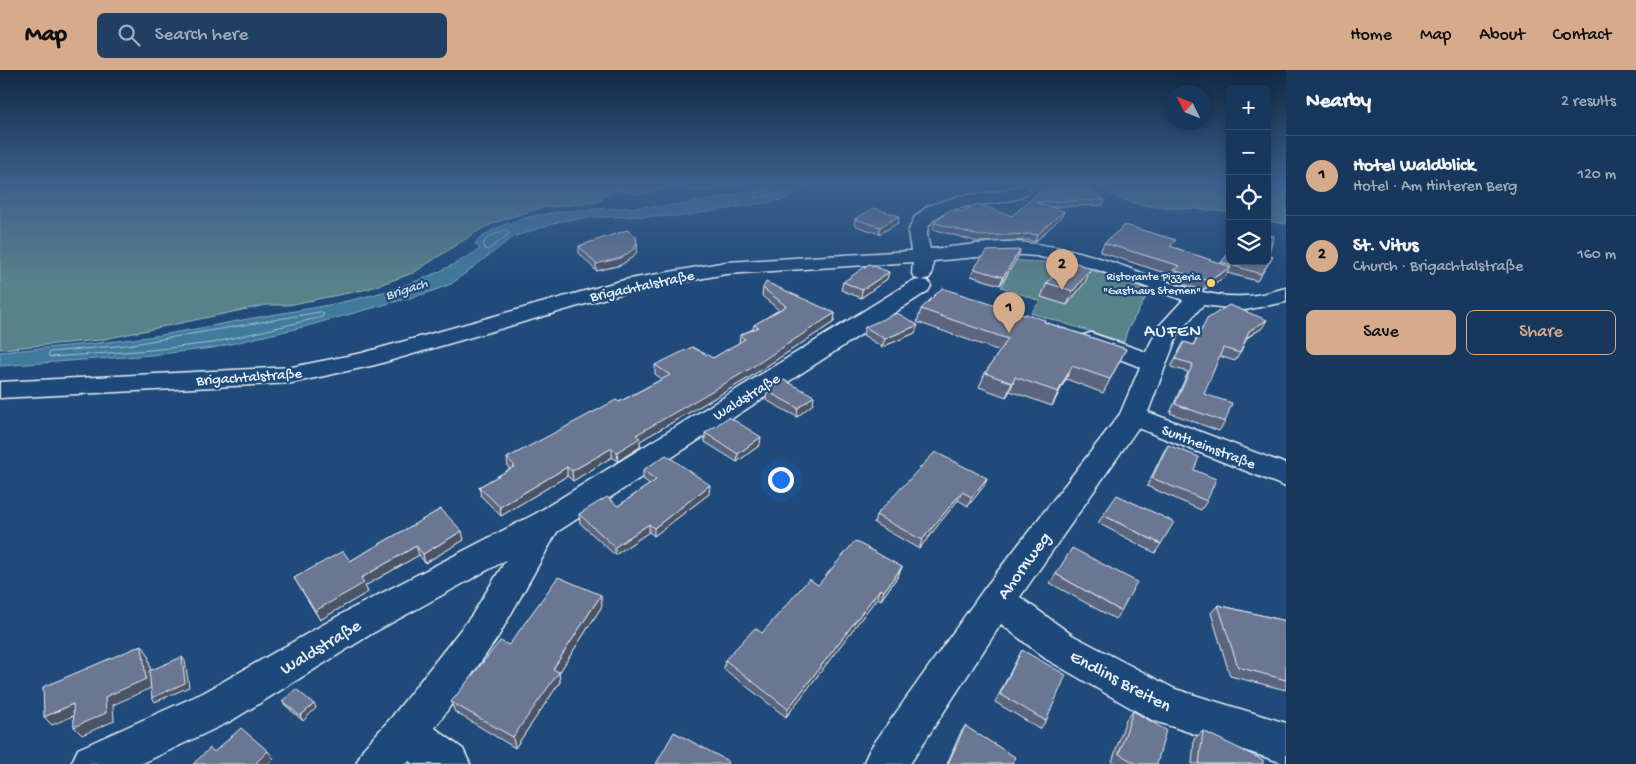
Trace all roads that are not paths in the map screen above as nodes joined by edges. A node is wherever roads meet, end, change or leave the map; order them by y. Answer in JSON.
{"nodes":[{"id":1,"x":926,"y":217,"type":"edge"},
{"id":2,"x":922,"y":256,"type":"junction"},
{"id":3,"x":1286,"y":295,"type":"edge"},
{"id":4,"x":1195,"y":297,"type":"junction"},
{"id":5,"x":1069,"y":332,"type":"edge"},
{"id":6,"x":1155,"y":364,"type":"junction"},
{"id":7,"x":0,"y":390,"type":"edge"},
{"id":8,"x":1133,"y":416,"type":"junction"},
{"id":9,"x":1286,"y":476,"type":"edge"},
{"id":10,"x":546,"y":523,"type":"junction"},
{"id":11,"x":997,"y":600,"type":"junction"},
{"id":12,"x":406,"y":732,"type":"junction"},
{"id":13,"x":1286,"y":744,"type":"edge"},
{"id":14,"x":93,"y":764,"type":"edge"},
{"id":15,"x":378,"y":764,"type":"edge"},
{"id":16,"x":448,"y":764,"type":"edge"},
{"id":17,"x":885,"y":764,"type":"edge"}],
"edges":[{"from":1,"to":2,"type":"street","name":"Waldstraße"},
{"from":2,"to":4,"type":"street","name":"Brigachtalstraße"},
{"from":2,"to":7,"type":"street","name":"Brigachtalstraße"},
{"from":2,"to":10,"type":"street","name":"Waldstraße"},
{"from":3,"to":4,"type":"street","name":"Brigachtalstraße"},
{"from":4,"to":6,"type":"street","name":"Ahornweg"},
{"from":5,"to":6,"type":"street"},
{"from":6,"to":8,"type":"street","name":"Ahornweg"},
{"from":8,"to":9,"type":"street","name":"Suntheimstraße"},
{"from":8,"to":11,"type":"street","name":"Ahornweg"},
{"from":10,"to":12,"type":"street","name":"Waldstraße"},
{"from":10,"to":14,"type":"street","name":"Waldstraße"},
{"from":11,"to":13,"type":"street","name":"Endlins Breiten"},
{"from":11,"to":17,"type":"street","name":"Ahornweg"},
{"from":12,"to":15,"type":"street","name":"Waldstraße"},
{"from":12,"to":16,"type":"street"}]}
